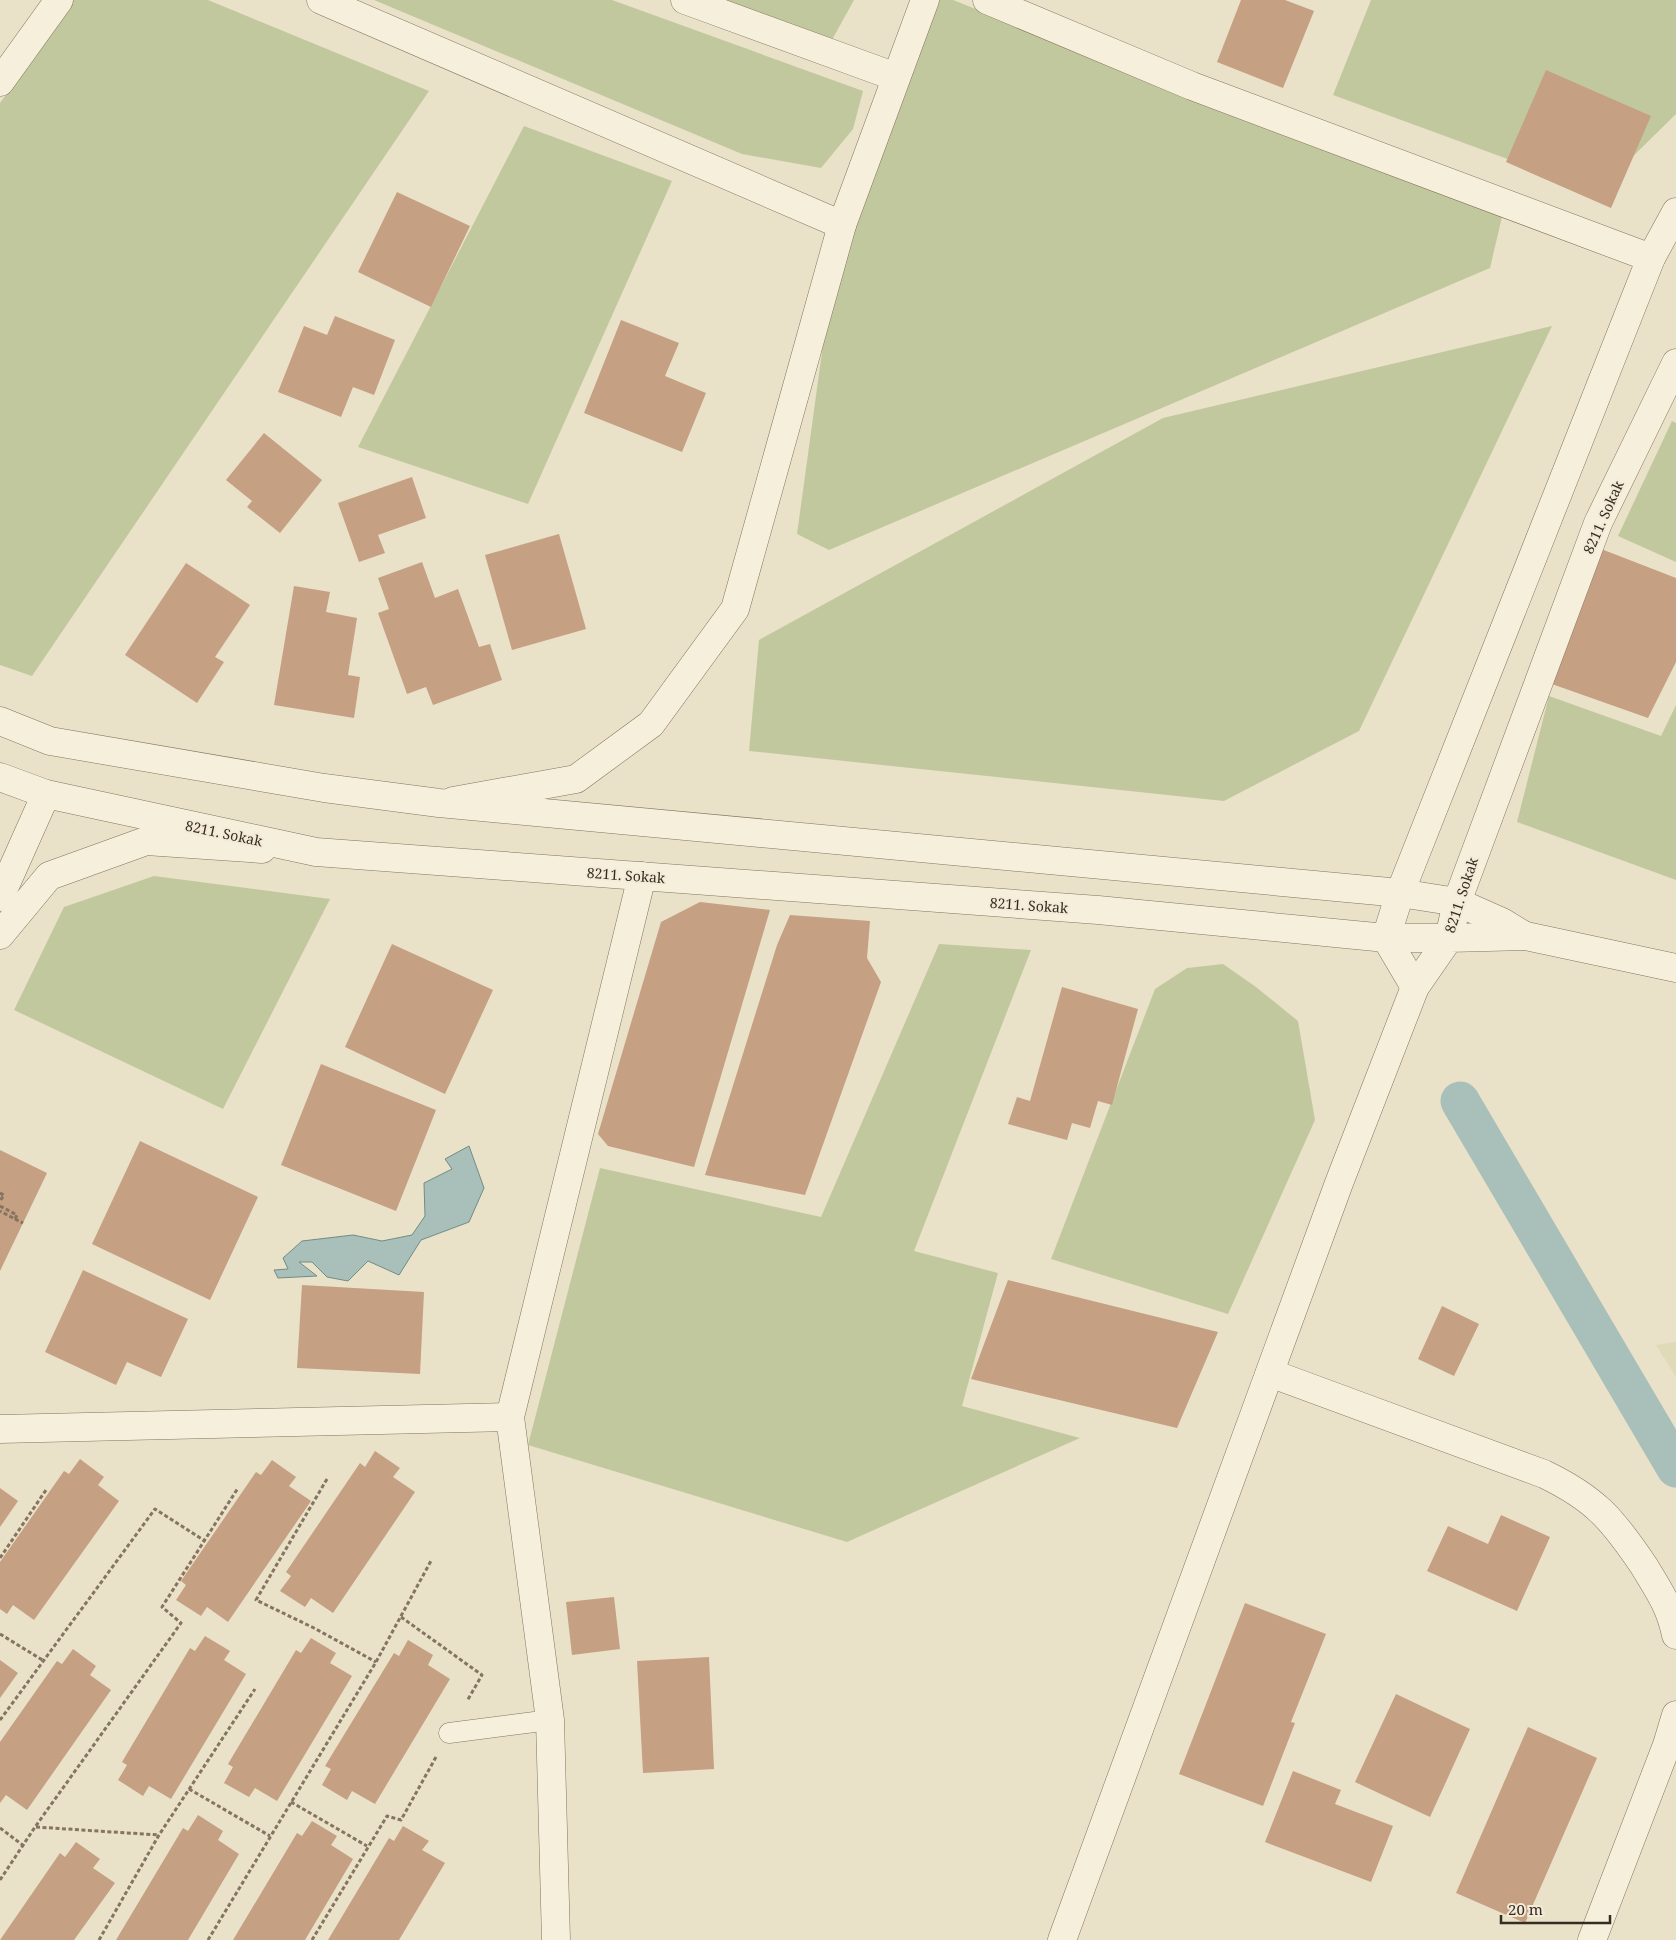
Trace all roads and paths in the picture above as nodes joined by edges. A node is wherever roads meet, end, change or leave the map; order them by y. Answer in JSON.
{"nodes":[{"id":1,"x":59,"y":0,"type":"edge"},
{"id":2,"x":321,"y":0,"type":"edge"},
{"id":3,"x":686,"y":0,"type":"edge"},
{"id":4,"x":925,"y":0,"type":"edge"},
{"id":5,"x":987,"y":0,"type":"edge"},
{"id":6,"x":896,"y":77,"type":"junction"},
{"id":7,"x":0,"y":82,"type":"edge"},
{"id":8,"x":1676,"y":212,"type":"edge"},
{"id":9,"x":842,"y":225,"type":"junction"},
{"id":10,"x":1651,"y":258,"type":"junction"},
{"id":11,"x":1672,"y":380,"type":"edge"},
{"id":12,"x":0,"y":721,"type":"edge"},
{"id":13,"x":0,"y":777,"type":"edge"},
{"id":14,"x":46,"y":794,"type":"junction"},
{"id":15,"x":439,"y":803,"type":"junction"},
{"id":16,"x":316,"y":852,"type":"junction"},
{"id":17,"x":642,"y":876,"type":"junction"},
{"id":18,"x":1400,"y":893,"type":"junction"},
{"id":19,"x":0,"y":897,"type":"edge"},
{"id":20,"x":1457,"y":902,"type":"junction"},
{"id":21,"x":0,"y":935,"type":"edge"},
{"id":22,"x":1526,"y":936,"type":"junction"},
{"id":23,"x":1386,"y":938,"type":"junction"},
{"id":24,"x":1449,"y":938,"type":"junction"},
{"id":25,"x":1676,"y":968,"type":"edge"},
{"id":26,"x":1415,"y":988,"type":"junction"},
{"id":27,"x":0,"y":1193,"type":"edge"},
{"id":28,"x":0,"y":1201,"type":"edge"},
{"id":29,"x":0,"y":1206,"type":"edge"},
{"id":30,"x":0,"y":1211,"type":"edge"},
{"id":31,"x":15,"y":1218,"type":"junction"},
{"id":32,"x":22,"y":1223,"type":"dead end"},
{"id":33,"x":1270,"y":1373,"type":"junction"},
{"id":34,"x":510,"y":1417,"type":"junction"},
{"id":35,"x":0,"y":1429,"type":"edge"},
{"id":36,"x":327,"y":1479,"type":"dead end"},
{"id":37,"x":238,"y":1488,"type":"dead end"},
{"id":38,"x":46,"y":1490,"type":"dead end"},
{"id":39,"x":204,"y":1541,"type":"junction"},
{"id":40,"x":0,"y":1558,"type":"edge"},
{"id":41,"x":432,"y":1559,"type":"dead end"},
{"id":42,"x":0,"y":1634,"type":"edge"},
{"id":43,"x":1676,"y":1635,"type":"edge"},
{"id":44,"x":44,"y":1661,"type":"junction"},
{"id":45,"x":376,"y":1662,"type":"junction"},
{"id":46,"x":255,"y":1689,"type":"dead end"},
{"id":47,"x":1676,"y":1715,"type":"edge"},
{"id":48,"x":0,"y":1720,"type":"edge"},
{"id":49,"x":550,"y":1720,"type":"junction"},
{"id":50,"x":449,"y":1733,"type":"dead end"},
{"id":51,"x":188,"y":1789,"type":"junction"},
{"id":52,"x":291,"y":1802,"type":"junction"},
{"id":53,"x":35,"y":1827,"type":"junction"},
{"id":54,"x":0,"y":1828,"type":"edge"},
{"id":55,"x":159,"y":1835,"type":"junction"},
{"id":56,"x":270,"y":1836,"type":"junction"},
{"id":57,"x":24,"y":1846,"type":"junction"},
{"id":58,"x":0,"y":1880,"type":"edge"},
{"id":59,"x":99,"y":1940,"type":"edge"},
{"id":60,"x":208,"y":1940,"type":"edge"},
{"id":61,"x":312,"y":1940,"type":"edge"},
{"id":62,"x":556,"y":1940,"type":"edge"},
{"id":63,"x":1062,"y":1940,"type":"edge"},
{"id":64,"x":1592,"y":1940,"type":"edge"}],
"edges":[{"from":1,"to":7,"type":"street"},
{"from":2,"to":9,"type":"street"},
{"from":3,"to":6,"type":"street"},
{"from":4,"to":6,"type":"street"},
{"from":5,"to":10,"type":"street"},
{"from":6,"to":9,"type":"street"},
{"from":8,"to":10,"type":"street"},
{"from":9,"to":15,"type":"street"},
{"from":10,"to":18,"type":"street"},
{"from":11,"to":20,"type":"street","name":"8211. Sokak"},
{"from":12,"to":15,"type":"street"},
{"from":13,"to":14,"type":"street","name":"8211. Sokak"},
{"from":14,"to":16,"type":"street","name":"8211. Sokak"},
{"from":14,"to":19,"type":"street"},
{"from":15,"to":18,"type":"street"},
{"from":16,"to":17,"type":"street","name":"8211. Sokak"},
{"from":16,"to":21,"type":"street"},
{"from":17,"to":23,"type":"street","name":"8211. Sokak"},
{"from":17,"to":34,"type":"street"},
{"from":18,"to":20,"type":"street"},
{"from":18,"to":23,"type":"street"},
{"from":20,"to":22,"type":"street"},
{"from":20,"to":24,"type":"street","name":"8211. Sokak"},
{"from":22,"to":24,"type":"street"},
{"from":22,"to":25,"type":"street"},
{"from":23,"to":24,"type":"street","name":"8211. Sokak"},
{"from":23,"to":26,"type":"street"},
{"from":24,"to":26,"type":"street"},
{"from":26,"to":33,"type":"street"},
{"from":27,"to":28,"type":"path"},
{"from":29,"to":31,"type":"path"},
{"from":30,"to":31,"type":"path"},
{"from":31,"to":32,"type":"path"},
{"from":33,"to":43,"type":"street"},
{"from":33,"to":63,"type":"street"},
{"from":34,"to":35,"type":"street"},
{"from":34,"to":49,"type":"street"},
{"from":36,"to":45,"type":"path"},
{"from":37,"to":39,"type":"path"},
{"from":38,"to":40,"type":"path"},
{"from":39,"to":44,"type":"path"},
{"from":39,"to":53,"type":"path"},
{"from":41,"to":45,"type":"path"},
{"from":42,"to":44,"type":"path"},
{"from":44,"to":48,"type":"path"},
{"from":45,"to":52,"type":"path"},
{"from":46,"to":51,"type":"path"},
{"from":47,"to":64,"type":"street"},
{"from":49,"to":50,"type":"lane"},
{"from":49,"to":62,"type":"street"},
{"from":51,"to":55,"type":"path"},
{"from":51,"to":56,"type":"path"},
{"from":52,"to":56,"type":"path"},
{"from":52,"to":61,"type":"path"},
{"from":53,"to":55,"type":"path"},
{"from":53,"to":57,"type":"path"},
{"from":54,"to":57,"type":"path"},
{"from":55,"to":59,"type":"path"},
{"from":56,"to":60,"type":"path"},
{"from":57,"to":58,"type":"path"}]}
